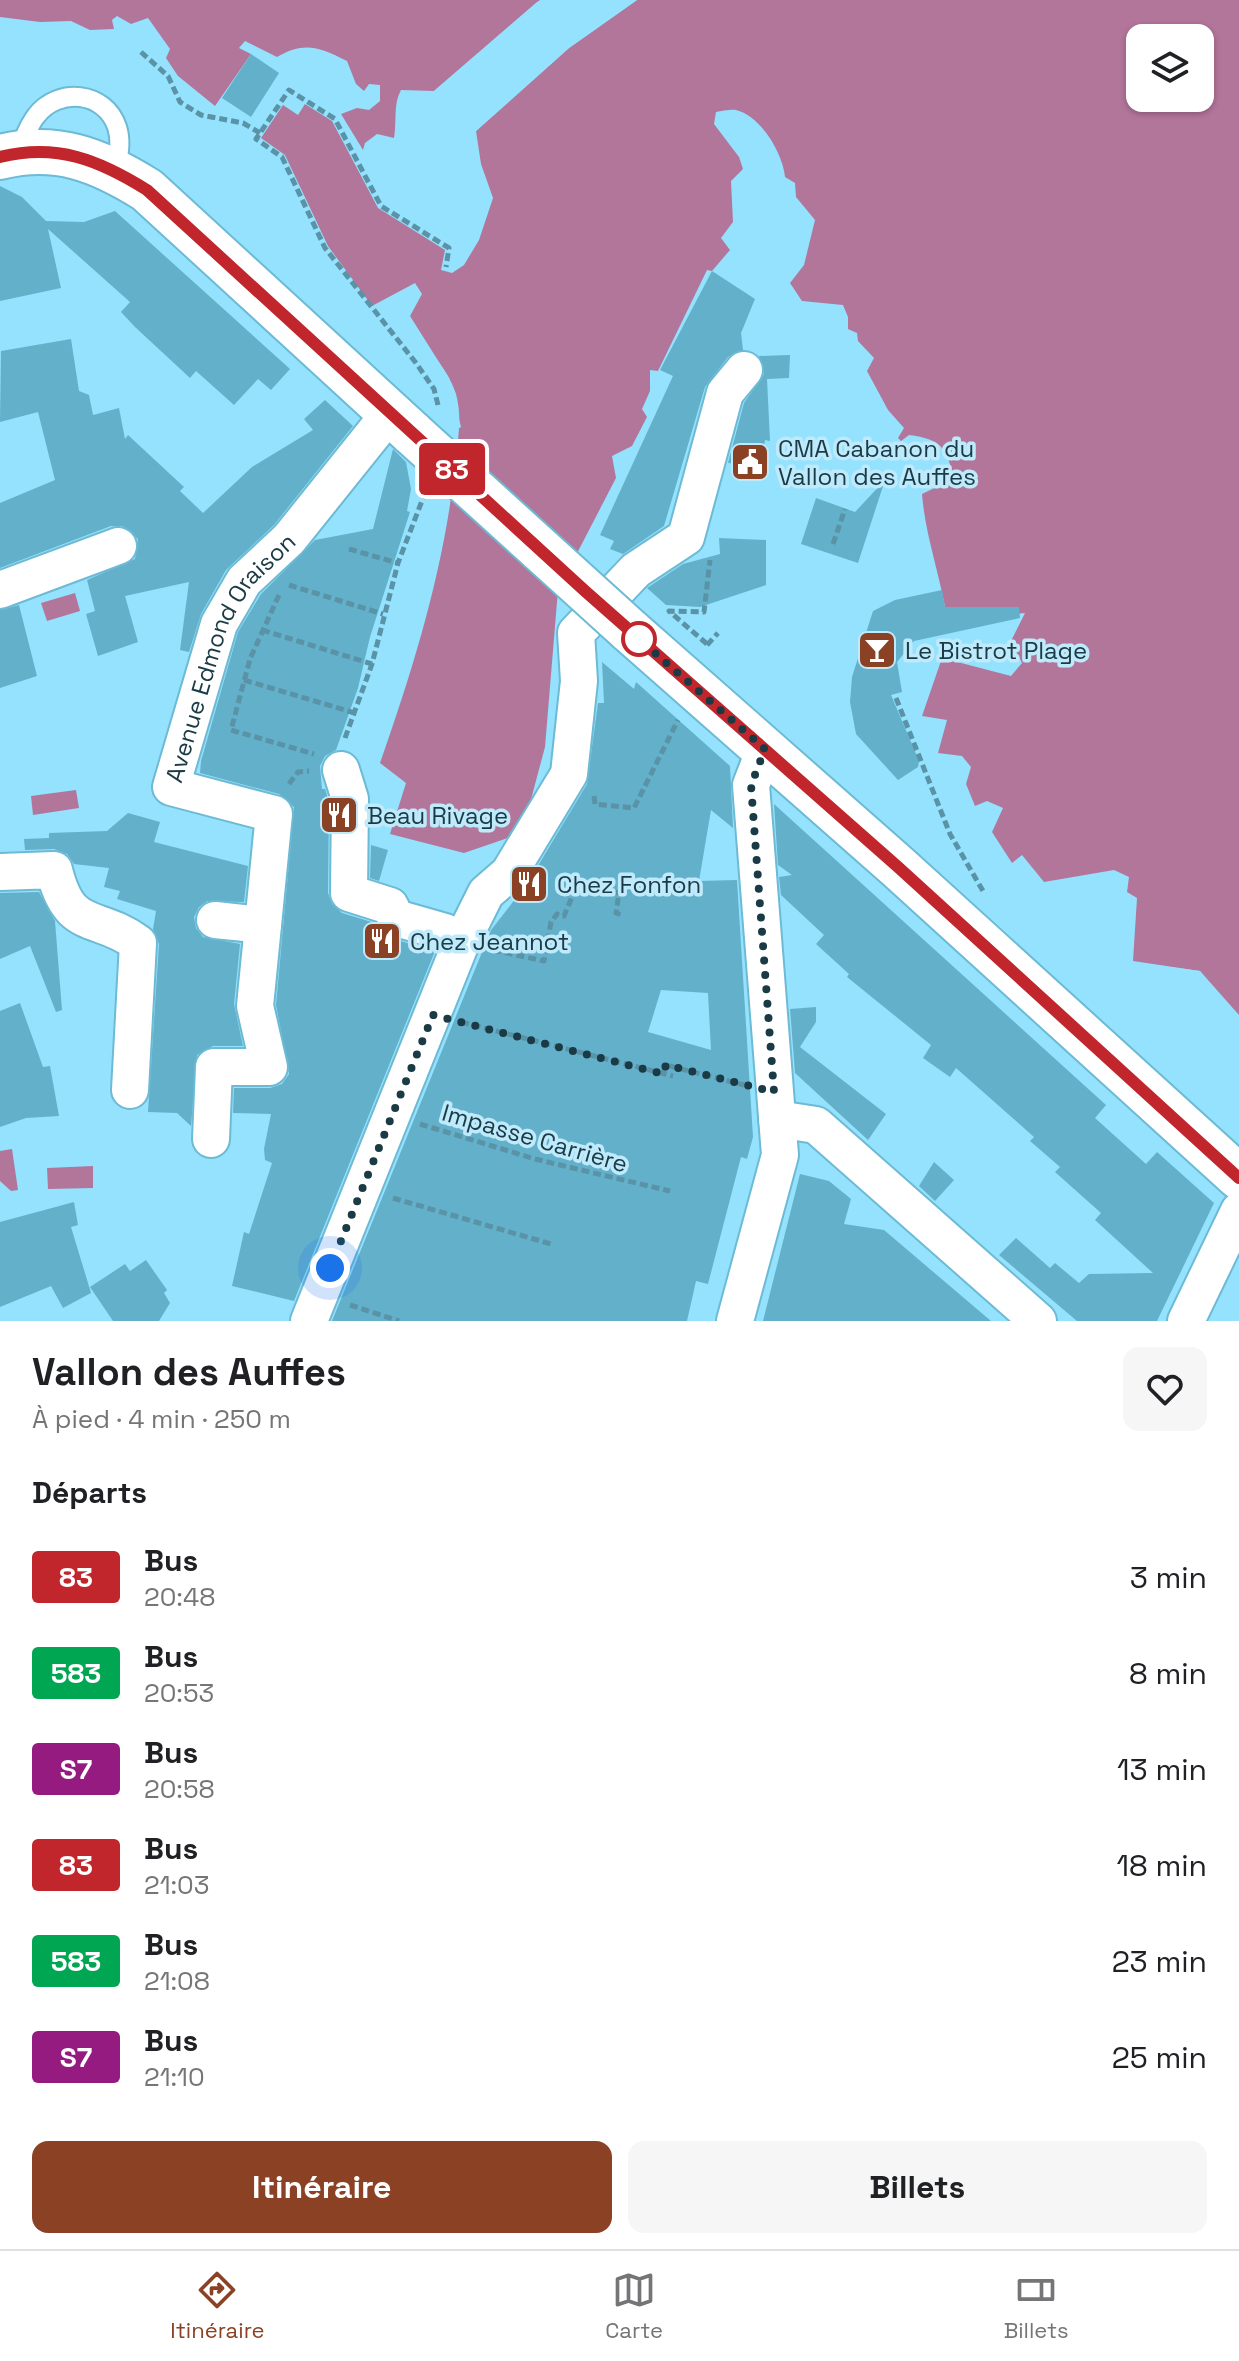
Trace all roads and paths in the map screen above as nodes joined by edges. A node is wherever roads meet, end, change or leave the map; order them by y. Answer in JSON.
{"nodes":[{"id":1,"x":141,"y":52,"type":"dead end"},
{"id":2,"x":260,"y":133,"type":"junction"},
{"id":3,"x":9,"y":155,"type":"edge"},
{"id":4,"x":116,"y":171,"type":"junction"},
{"id":5,"x":446,"y":267,"type":"dead end"},
{"id":6,"x":744,"y":370,"type":"dead end"},
{"id":7,"x":414,"y":420,"type":"junction"},
{"id":8,"x":427,"y":482,"type":"dead end"},
{"id":9,"x":845,"y":509,"type":"dead end"},
{"id":10,"x":833,"y":544,"type":"dead end"},
{"id":11,"x":118,"y":546,"type":"dead end"},
{"id":12,"x":349,"y":549,"type":"dead end"},
{"id":13,"x":711,"y":561,"type":"dead end"},
{"id":14,"x":398,"y":563,"type":"junction"},
{"id":15,"x":0,"y":590,"type":"edge"},
{"id":16,"x":383,"y":614,"type":"junction"},
{"id":17,"x":262,"y":630,"type":"junction"},
{"id":18,"x":718,"y":633,"type":"dead end"},
{"id":19,"x":372,"y":664,"type":"junction"},
{"id":20,"x":244,"y":680,"type":"junction"},
{"id":21,"x":896,"y":698,"type":"dead end"},
{"id":22,"x":355,"y":713,"type":"junction"},
{"id":23,"x":678,"y":720,"type":"dead end"},
{"id":24,"x":765,"y":749,"type":"junction"},
{"id":25,"x":339,"y":766,"type":"junction"},
{"id":26,"x":594,"y":790,"type":"dead end"},
{"id":27,"x":259,"y":810,"type":"junction"},
{"id":28,"x":0,"y":872,"type":"edge"},
{"id":29,"x":992,"y":899,"type":"dead end"},
{"id":30,"x":622,"y":915,"type":"dead end"},
{"id":31,"x":215,"y":920,"type":"dead end"},
{"id":32,"x":263,"y":925,"type":"junction"},
{"id":33,"x":461,"y":943,"type":"junction"},
{"id":34,"x":529,"y":957,"type":"dead end"},
{"id":35,"x":433,"y":1015,"type":"junction"},
{"id":36,"x":663,"y":1074,"type":"junction"},
{"id":37,"x":673,"y":1076,"type":"dead end"},
{"id":38,"x":130,"y":1090,"type":"dead end"},
{"id":39,"x":775,"y":1105,"type":"junction"},
{"id":40,"x":391,"y":1116,"type":"junction"},
{"id":41,"x":211,"y":1139,"type":"dead end"},
{"id":42,"x":1239,"y":1177,"type":"edge"},
{"id":43,"x":361,"y":1188,"type":"junction"},
{"id":44,"x":670,"y":1191,"type":"dead end"},
{"id":45,"x":1239,"y":1211,"type":"edge"},
{"id":46,"x":551,"y":1244,"type":"dead end"},
{"id":47,"x":314,"y":1308,"type":"edge"},
{"id":48,"x":399,"y":1321,"type":"edge"},
{"id":49,"x":735,"y":1321,"type":"edge"},
{"id":50,"x":1038,"y":1321,"type":"edge"},
{"id":51,"x":1186,"y":1321,"type":"edge"}],
"edges":[{"from":1,"to":2,"type":"path"},
{"from":2,"to":5,"type":"path"},
{"from":2,"to":7,"type":"path"},
{"from":3,"to":4,"type":"main road"},
{"from":3,"to":4,"type":"lane"},
{"from":4,"to":7,"type":"main road"},
{"from":6,"to":33,"type":"street"},
{"from":7,"to":24,"type":"main road","bridge":true},
{"from":7,"to":27,"type":"street","name":"Avenue Edmond Oraison"},
{"from":8,"to":14,"type":"path"},
{"from":9,"to":10,"type":"path"},
{"from":11,"to":15,"type":"street"},
{"from":12,"to":14,"type":"path"},
{"from":13,"to":18,"type":"path"},
{"from":14,"to":16,"type":"path"},
{"from":16,"to":17,"type":"path"},
{"from":16,"to":19,"type":"path"},
{"from":17,"to":19,"type":"path"},
{"from":17,"to":20,"type":"path"},
{"from":19,"to":22,"type":"path"},
{"from":20,"to":22,"type":"path"},
{"from":20,"to":25,"type":"path"},
{"from":21,"to":29,"type":"path"},
{"from":22,"to":25,"type":"path"},
{"from":23,"to":26,"type":"path"},
{"from":24,"to":39,"type":"street"},
{"from":24,"to":42,"type":"main road"},
{"from":25,"to":27,"type":"path"},
{"from":25,"to":33,"type":"street"},
{"from":27,"to":32,"type":"street"},
{"from":28,"to":38,"type":"street"},
{"from":30,"to":34,"type":"path"},
{"from":31,"to":32,"type":"street"},
{"from":32,"to":41,"type":"street"},
{"from":33,"to":35,"type":"street"},
{"from":35,"to":36,"type":"path"},
{"from":35,"to":40,"type":"street"},
{"from":36,"to":37,"type":"path"},
{"from":36,"to":39,"type":"path"},
{"from":39,"to":49,"type":"street"},
{"from":39,"to":50,"type":"street"},
{"from":40,"to":43,"type":"street"},
{"from":40,"to":44,"type":"path","name":"Impasse Carrière"},
{"from":43,"to":46,"type":"path"},
{"from":43,"to":47,"type":"street"},
{"from":45,"to":51,"type":"street"},
{"from":47,"to":48,"type":"path"}]}
